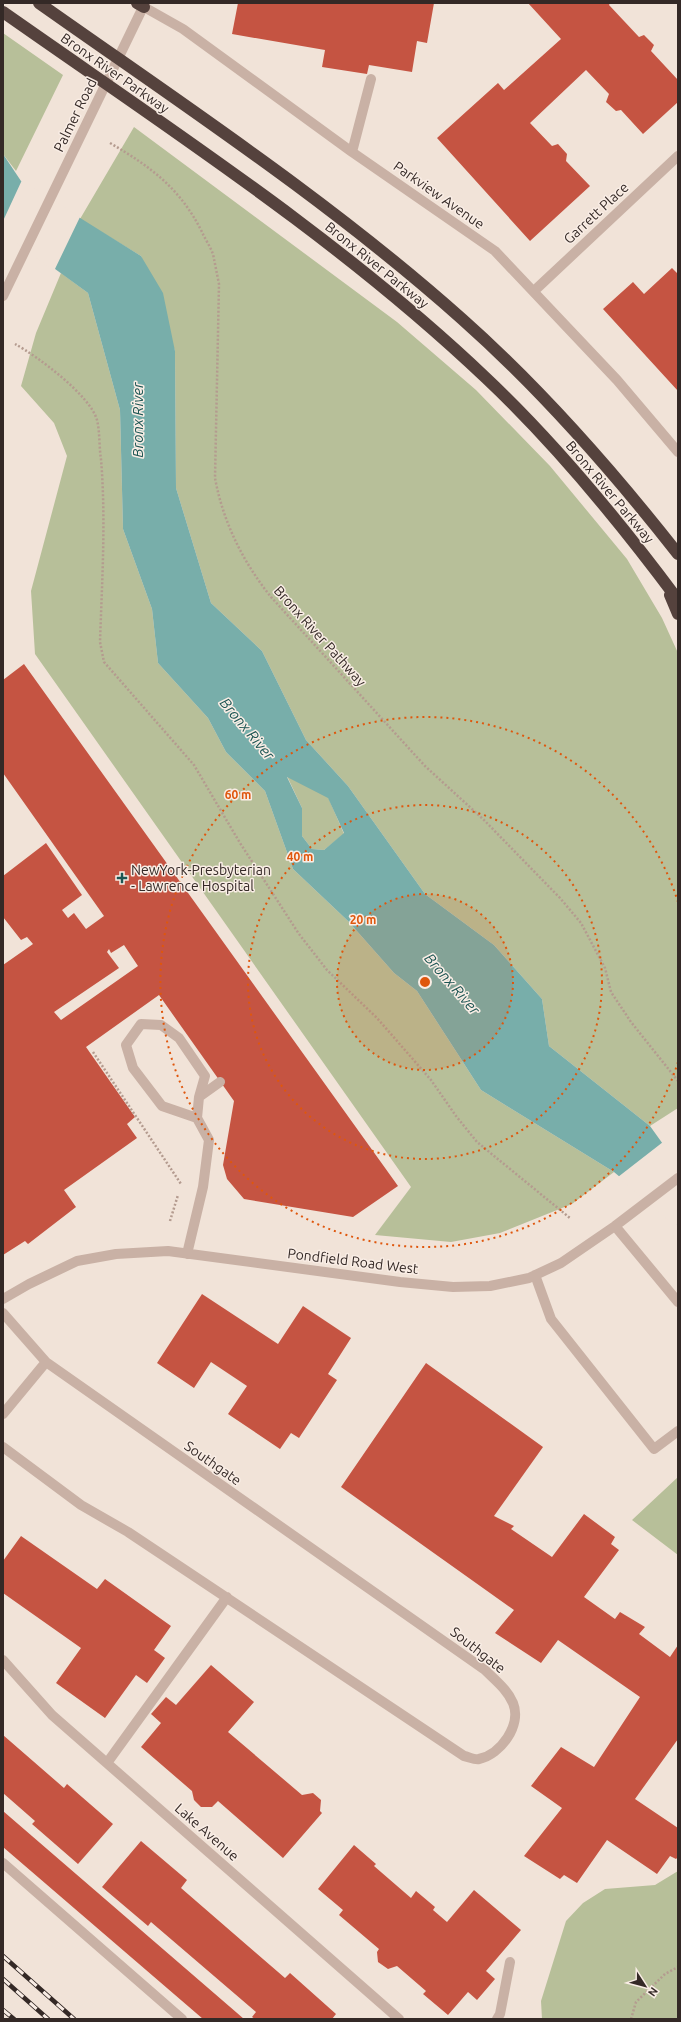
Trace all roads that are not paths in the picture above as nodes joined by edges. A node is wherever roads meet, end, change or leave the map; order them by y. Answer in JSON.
{"nodes":[{"id":1,"x":39,"y":3,"type":"edge"},
{"id":2,"x":142,"y":4,"type":"edge"},
{"id":3,"x":3,"y":12,"type":"edge"},
{"id":4,"x":371,"y":79,"type":"dead end"},
{"id":5,"x":352,"y":152,"type":"junction"},
{"id":6,"x":678,"y":156,"type":"edge"},
{"id":7,"x":534,"y":291,"type":"junction"},
{"id":8,"x":3,"y":296,"type":"edge"},
{"id":9,"x":678,"y":452,"type":"edge"},
{"id":10,"x":678,"y":554,"type":"edge"},
{"id":11,"x":665,"y":583,"type":"junction"},
{"id":12,"x":678,"y":600,"type":"edge"},
{"id":13,"x":678,"y":614,"type":"edge"},
{"id":14,"x":220,"y":1082,"type":"dead end"},
{"id":15,"x":199,"y":1097,"type":"junction"},
{"id":16,"x":197,"y":1118,"type":"junction"},
{"id":17,"x":678,"y":1178,"type":"edge"},
{"id":18,"x":615,"y":1226,"type":"junction"},
{"id":19,"x":188,"y":1254,"type":"junction"},
{"id":20,"x":535,"y":1275,"type":"junction"},
{"id":21,"x":3,"y":1299,"type":"edge"},
{"id":22,"x":678,"y":1302,"type":"edge"},
{"id":23,"x":3,"y":1313,"type":"edge"},
{"id":24,"x":46,"y":1362,"type":"junction"},
{"id":25,"x":3,"y":1414,"type":"edge"},
{"id":26,"x":678,"y":1431,"type":"edge"},
{"id":27,"x":3,"y":1447,"type":"edge"},
{"id":28,"x":227,"y":1597,"type":"junction"},
{"id":29,"x":3,"y":1660,"type":"edge"},
{"id":30,"x":107,"y":1763,"type":"junction"},
{"id":31,"x":3,"y":1863,"type":"edge"},
{"id":32,"x":510,"y":1962,"type":"dead end"},
{"id":33,"x":182,"y":2019,"type":"edge"},
{"id":34,"x":398,"y":2019,"type":"edge"},
{"id":35,"x":497,"y":2019,"type":"edge"}],
"edges":[{"from":1,"to":10,"type":"highway","name":"Bronx River Parkway"},
{"from":2,"to":5,"type":"street","name":"Parkview Avenue"},
{"from":2,"to":8,"type":"street","name":"Palmer Road"},
{"from":3,"to":11,"type":"highway","name":"Bronx River Parkway"},
{"from":4,"to":5,"type":"street"},
{"from":5,"to":7,"type":"street","name":"Parkview Avenue"},
{"from":6,"to":7,"type":"street","name":"Garrett Place"},
{"from":7,"to":9,"type":"street","name":"Parkview Avenue"},
{"from":11,"to":12,"type":"highway","name":"Bronx River Parkway"},
{"from":11,"to":13,"type":"highway"},
{"from":14,"to":15,"type":"street"},
{"from":15,"to":16,"type":"street"},
{"from":15,"to":16,"type":"street"},
{"from":16,"to":19,"type":"street"},
{"from":17,"to":18,"type":"street","name":"Pondfield Road West"},
{"from":18,"to":20,"type":"street","name":"Pondfield Road West"},
{"from":18,"to":22,"type":"street"},
{"from":19,"to":20,"type":"street","name":"Pondfield Road West"},
{"from":19,"to":21,"type":"street","name":"Pondfield Road West"},
{"from":20,"to":26,"type":"street"},
{"from":23,"to":24,"type":"street","name":"Southgate"},
{"from":24,"to":25,"type":"street"},
{"from":24,"to":28,"type":"street","name":"Southgate"},
{"from":27,"to":28,"type":"street","name":"Southgate"},
{"from":28,"to":30,"type":"street"},
{"from":29,"to":30,"type":"street","name":"Lake Avenue"},
{"from":30,"to":34,"type":"street","name":"Lake Avenue"},
{"from":31,"to":33,"type":"street"},
{"from":32,"to":35,"type":"street"}]}
